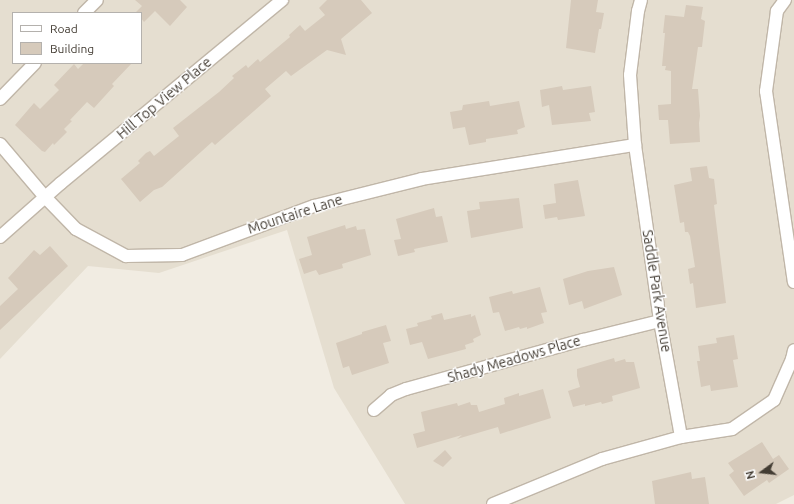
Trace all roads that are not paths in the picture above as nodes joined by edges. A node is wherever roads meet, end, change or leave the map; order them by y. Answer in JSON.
{"nodes":[{"id":1,"x":97,"y":0,"type":"edge"},
{"id":2,"x":282,"y":0,"type":"edge"},
{"id":3,"x":641,"y":0,"type":"edge"},
{"id":4,"x":785,"y":0,"type":"edge"},
{"id":5,"x":85,"y":12,"type":"edge"},
{"id":6,"x":34,"y":64,"type":"edge"},
{"id":7,"x":0,"y":99,"type":"edge"},
{"id":8,"x":0,"y":144,"type":"edge"},
{"id":9,"x":635,"y":145,"type":"junction"},
{"id":10,"x":45,"y":197,"type":"junction"},
{"id":11,"x":0,"y":237,"type":"edge"},
{"id":12,"x":794,"y":282,"type":"edge"},
{"id":13,"x":660,"y":321,"type":"junction"},
{"id":14,"x":794,"y":350,"type":"edge"},
{"id":15,"x":374,"y":410,"type":"dead end"},
{"id":16,"x":681,"y":437,"type":"junction"},
{"id":17,"x":493,"y":504,"type":"edge"}],
"edges":[{"from":1,"to":5,"type":"street"},
{"from":2,"to":10,"type":"street","name":"Hill Top View Place"},
{"from":3,"to":9,"type":"street","name":"Saddle Park Avenue"},
{"from":4,"to":12,"type":"street"},
{"from":6,"to":7,"type":"street"},
{"from":8,"to":10,"type":"street","name":"Mountaire Lane"},
{"from":9,"to":10,"type":"street","name":"Mountaire Lane"},
{"from":9,"to":13,"type":"street","name":"Saddle Park Avenue"},
{"from":10,"to":11,"type":"street","name":"Hill Top View Place"},
{"from":13,"to":15,"type":"street","name":"Shady Meadows Place"},
{"from":13,"to":16,"type":"street","name":"Saddle Park Avenue"},
{"from":14,"to":16,"type":"street"},
{"from":16,"to":17,"type":"street"}]}
